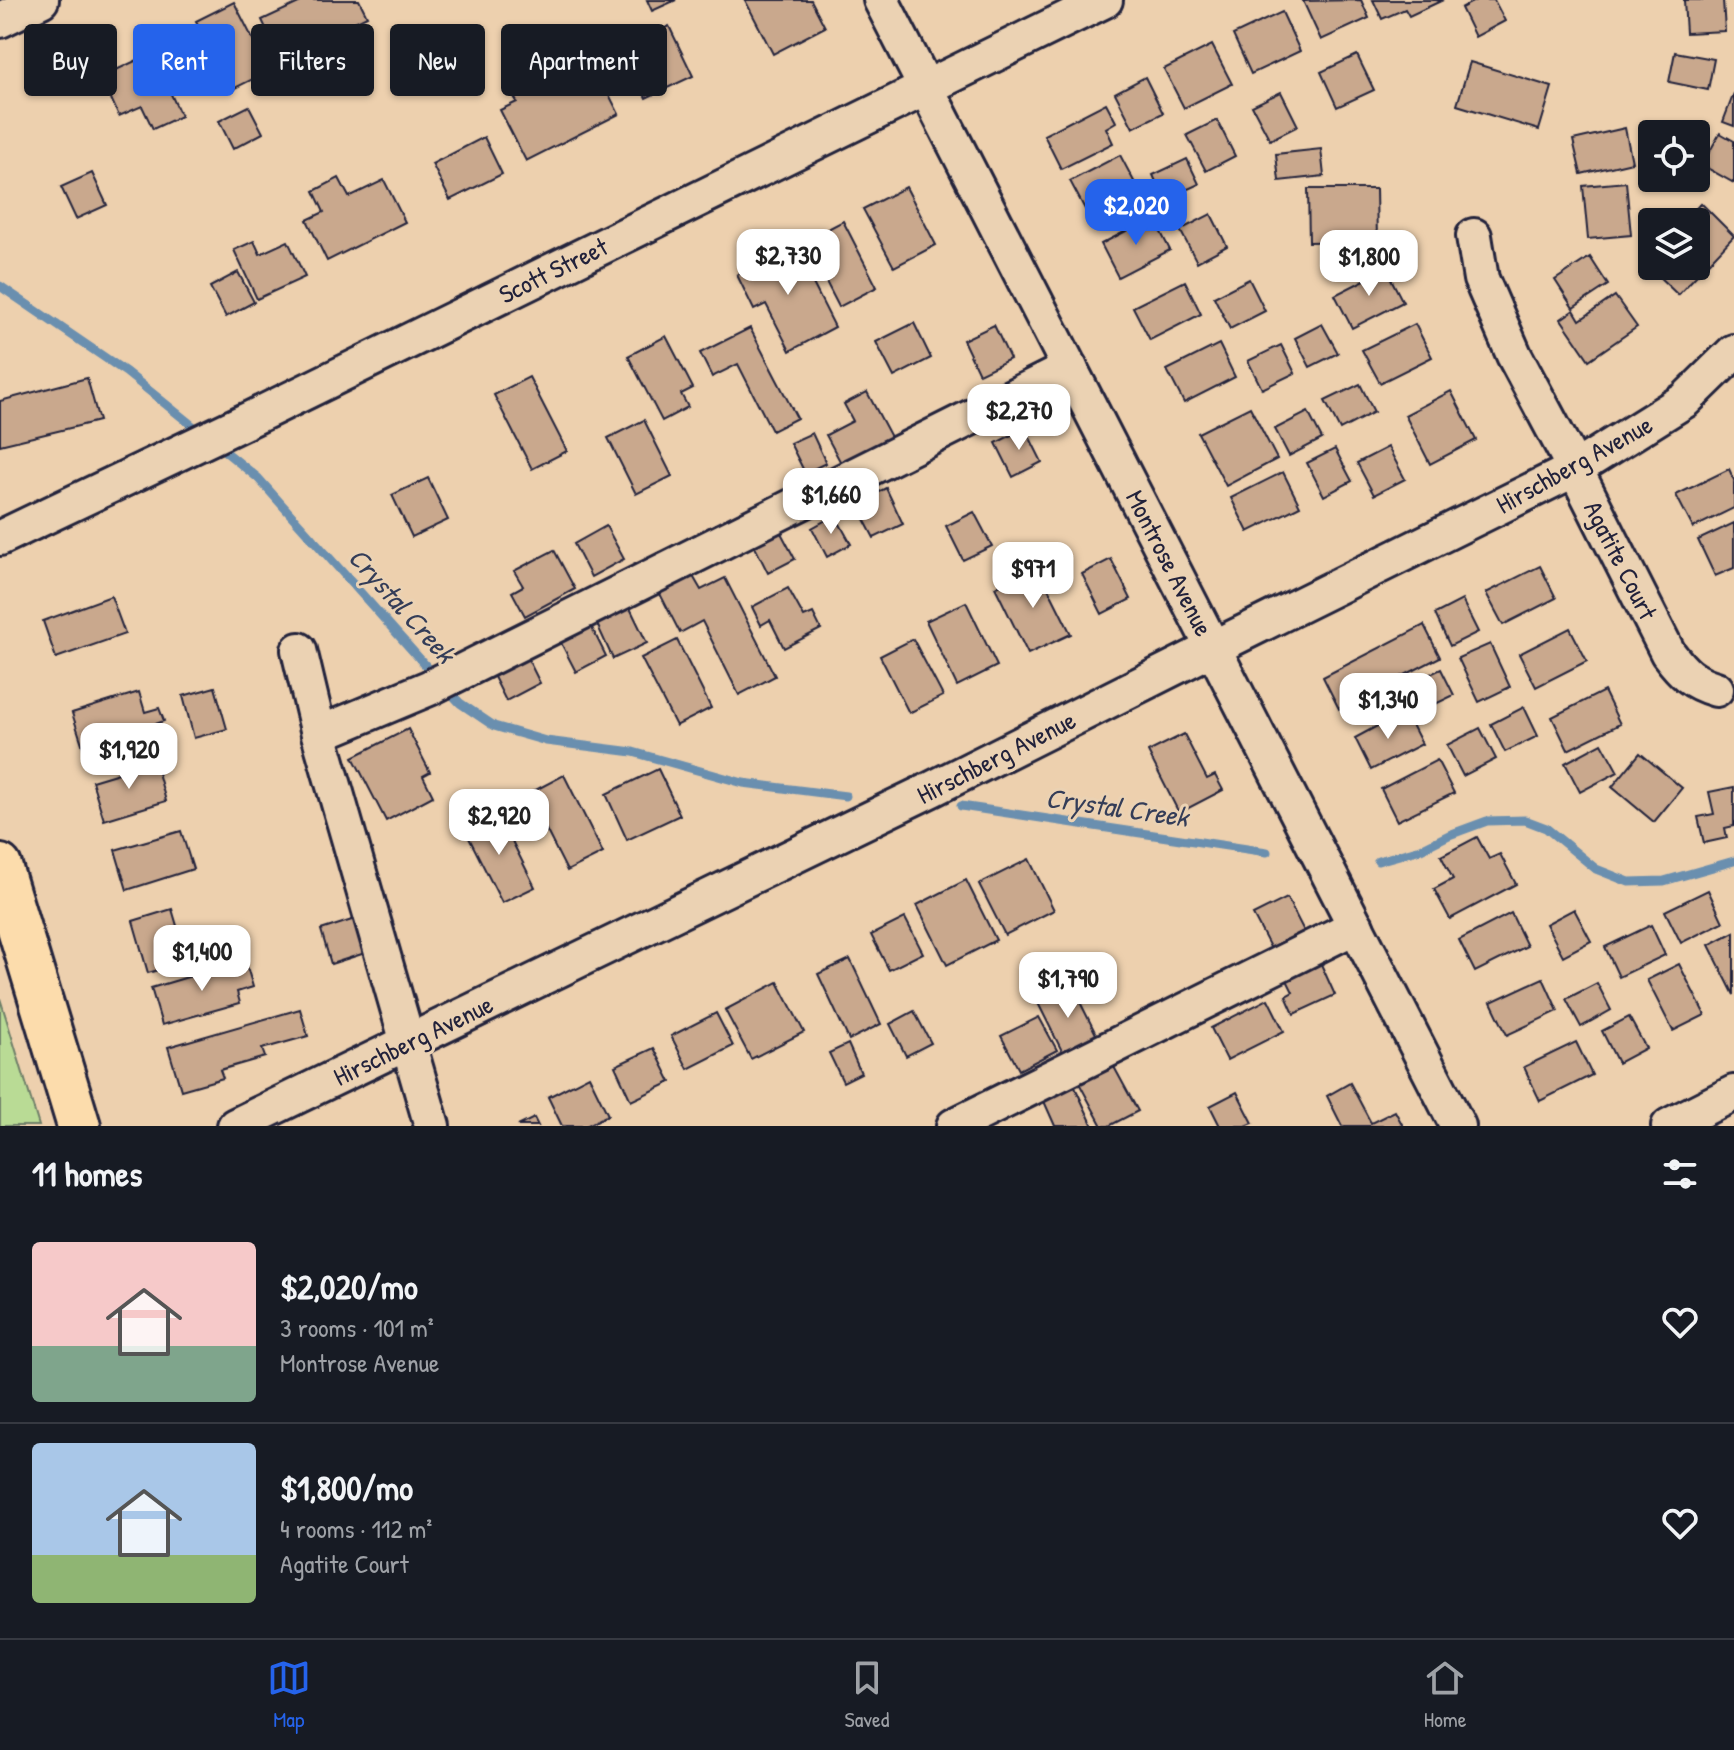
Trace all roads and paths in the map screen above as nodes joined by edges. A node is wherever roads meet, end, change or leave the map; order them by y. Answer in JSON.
{"nodes":[{"id":1,"x":41,"y":0,"type":"edge"},
{"id":2,"x":881,"y":0,"type":"edge"},
{"id":3,"x":1105,"y":0,"type":"edge"},
{"id":4,"x":0,"y":20,"type":"edge"},
{"id":5,"x":926,"y":87,"type":"junction"},
{"id":6,"x":1474,"y":236,"type":"dead end"},
{"id":7,"x":1734,"y":352,"type":"edge"},
{"id":8,"x":1070,"y":368,"type":"junction"},
{"id":9,"x":1575,"y":469,"type":"junction"},
{"id":10,"x":0,"y":538,"type":"edge"},
{"id":11,"x":1213,"y":648,"type":"junction"},
{"id":12,"x":299,"y":650,"type":"dead end"},
{"id":13,"x":1716,"y":689,"type":"dead end"},
{"id":14,"x":319,"y":734,"type":"junction"},
{"id":15,"x":0,"y":866,"type":"edge"},
{"id":16,"x":1356,"y":926,"type":"junction"},
{"id":17,"x":408,"y":1043,"type":"junction"},
{"id":18,"x":1734,"y":1093,"type":"edge"},
{"id":19,"x":79,"y":1126,"type":"edge"},
{"id":20,"x":235,"y":1126,"type":"edge"},
{"id":21,"x":432,"y":1126,"type":"edge"},
{"id":22,"x":954,"y":1126,"type":"edge"},
{"id":23,"x":1458,"y":1126,"type":"edge"},
{"id":24,"x":1669,"y":1126,"type":"edge"}],
"edges":[{"from":1,"to":4,"type":"street"},
{"from":2,"to":5,"type":"street","name":"Montrose Avenue"},
{"from":3,"to":5,"type":"street","name":"Scott Street"},
{"from":5,"to":8,"type":"street","name":"Montrose Avenue"},
{"from":5,"to":10,"type":"street","name":"Scott Street"},
{"from":6,"to":9,"type":"street","name":"Agatite Court"},
{"from":7,"to":9,"type":"street","name":"Hirschberg Avenue"},
{"from":8,"to":11,"type":"street","name":"Montrose Avenue"},
{"from":8,"to":14,"type":"street"},
{"from":9,"to":11,"type":"street","name":"Hirschberg Avenue"},
{"from":9,"to":13,"type":"street","name":"Agatite Court"},
{"from":11,"to":16,"type":"street","name":"Montrose Avenue"},
{"from":11,"to":17,"type":"street","name":"Hirschberg Avenue"},
{"from":12,"to":14,"type":"street"},
{"from":14,"to":17,"type":"street"},
{"from":15,"to":19,"type":"main road"},
{"from":16,"to":22,"type":"street"},
{"from":16,"to":23,"type":"street","name":"Montrose Avenue"},
{"from":17,"to":20,"type":"street","name":"Hirschberg Avenue"},
{"from":17,"to":21,"type":"street"},
{"from":18,"to":24,"type":"street"}]}
